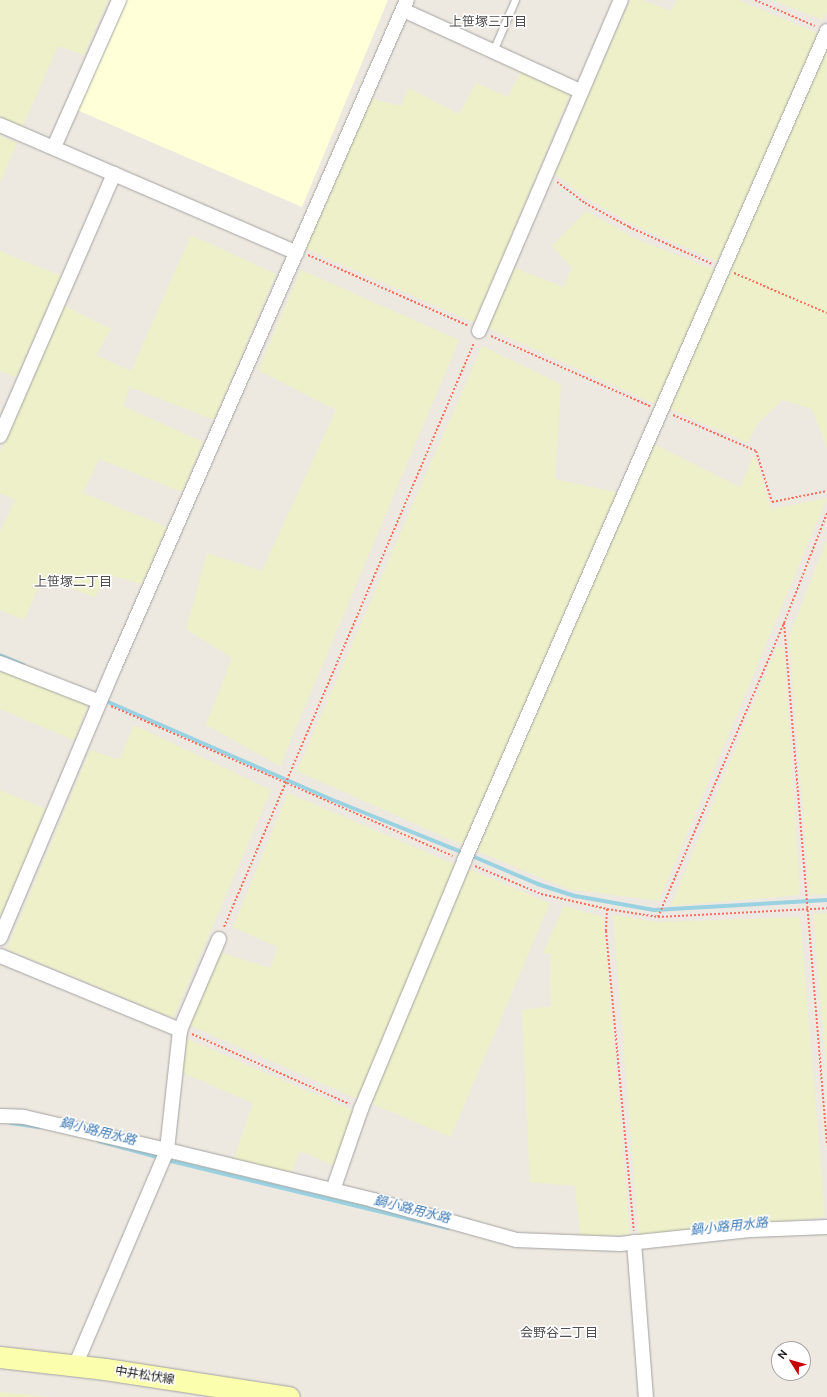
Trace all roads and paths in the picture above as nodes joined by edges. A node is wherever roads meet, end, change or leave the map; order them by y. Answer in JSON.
{"nodes":[{"id":1,"x":119,"y":0,"type":"edge"},
{"id":2,"x":515,"y":0,"type":"edge"},
{"id":3,"x":621,"y":0,"type":"edge"},
{"id":4,"x":755,"y":0,"type":"edge"},
{"id":5,"x":405,"y":5,"type":"edge"},
{"id":6,"x":827,"y":31,"type":"edge"},
{"id":7,"x":493,"y":51,"type":"junction"},
{"id":8,"x":580,"y":91,"type":"junction"},
{"id":9,"x":0,"y":125,"type":"edge"},
{"id":10,"x":54,"y":147,"type":"junction"},
{"id":11,"x":114,"y":174,"type":"junction"},
{"id":12,"x":546,"y":175,"type":"junction"},
{"id":13,"x":298,"y":252,"type":"junction"},
{"id":14,"x":723,"y":269,"type":"junction"},
{"id":15,"x":827,"y":313,"type":"edge"},
{"id":16,"x":480,"y":331,"type":"junction"},
{"id":17,"x":660,"y":410,"type":"junction"},
{"id":18,"x":0,"y":436,"type":"edge"},
{"id":19,"x":827,"y":491,"type":"edge"},
{"id":20,"x":827,"y":513,"type":"edge"},
{"id":21,"x":784,"y":623,"type":"junction"},
{"id":22,"x":0,"y":663,"type":"edge"},
{"id":23,"x":100,"y":702,"type":"junction"},
{"id":24,"x":285,"y":782,"type":"junction"},
{"id":25,"x":464,"y":861,"type":"junction"},
{"id":26,"x":827,"y":908,"type":"edge"},
{"id":27,"x":607,"y":909,"type":"junction"},
{"id":28,"x":807,"y":909,"type":"junction"},
{"id":29,"x":658,"y":918,"type":"junction"},
{"id":30,"x":0,"y":938,"type":"edge"},
{"id":31,"x":219,"y":939,"type":"joint"},
{"id":32,"x":0,"y":956,"type":"edge"},
{"id":33,"x":180,"y":1030,"type":"junction"},
{"id":34,"x":361,"y":1109,"type":"junction"},
{"id":35,"x":0,"y":1116,"type":"edge"},
{"id":36,"x":827,"y":1145,"type":"edge"},
{"id":37,"x":167,"y":1150,"type":"junction"},
{"id":38,"x":333,"y":1190,"type":"junction"},
{"id":39,"x":827,"y":1227,"type":"edge"},
{"id":40,"x":634,"y":1242,"type":"junction"},
{"id":41,"x":0,"y":1357,"type":"edge"},
{"id":42,"x":75,"y":1366,"type":"junction"},
{"id":43,"x":289,"y":1397,"type":"edge"},
{"id":44,"x":646,"y":1397,"type":"edge"}],
"edges":[{"from":1,"to":10,"type":"street"},
{"from":2,"to":7,"type":"lane"},
{"from":3,"to":8,"type":"street"},
{"from":4,"to":6,"type":"path"},
{"from":5,"to":7,"type":"street"},
{"from":5,"to":13,"type":"street"},
{"from":6,"to":14,"type":"street"},
{"from":7,"to":8,"type":"street"},
{"from":8,"to":12,"type":"street"},
{"from":9,"to":10,"type":"street"},
{"from":10,"to":11,"type":"street"},
{"from":11,"to":13,"type":"street"},
{"from":11,"to":18,"type":"street"},
{"from":12,"to":14,"type":"path"},
{"from":12,"to":16,"type":"street"},
{"from":13,"to":16,"type":"path"},
{"from":13,"to":23,"type":"street"},
{"from":14,"to":15,"type":"path"},
{"from":14,"to":17,"type":"street"},
{"from":16,"to":17,"type":"path"},
{"from":16,"to":24,"type":"path"},
{"from":17,"to":19,"type":"path"},
{"from":17,"to":25,"type":"street"},
{"from":20,"to":21,"type":"path"},
{"from":21,"to":28,"type":"path"},
{"from":21,"to":29,"type":"path"},
{"from":22,"to":23,"type":"street"},
{"from":23,"to":24,"type":"path"},
{"from":23,"to":30,"type":"street"},
{"from":24,"to":25,"type":"path"},
{"from":24,"to":31,"type":"path"},
{"from":25,"to":27,"type":"path"},
{"from":25,"to":34,"type":"street"},
{"from":26,"to":28,"type":"path"},
{"from":27,"to":29,"type":"path"},
{"from":27,"to":40,"type":"path"},
{"from":28,"to":29,"type":"path"},
{"from":28,"to":36,"type":"path"},
{"from":31,"to":33,"type":"street"},
{"from":32,"to":33,"type":"street"},
{"from":33,"to":34,"type":"path"},
{"from":33,"to":37,"type":"street"},
{"from":34,"to":38,"type":"street"},
{"from":35,"to":37,"type":"street"},
{"from":37,"to":38,"type":"street"},
{"from":37,"to":42,"type":"street"},
{"from":38,"to":40,"type":"street"},
{"from":39,"to":40,"type":"street"},
{"from":40,"to":44,"type":"street"},
{"from":41,"to":42,"type":"main road","name":"中井松伏線"},
{"from":42,"to":43,"type":"main road","name":"中井松伏線"}]}
